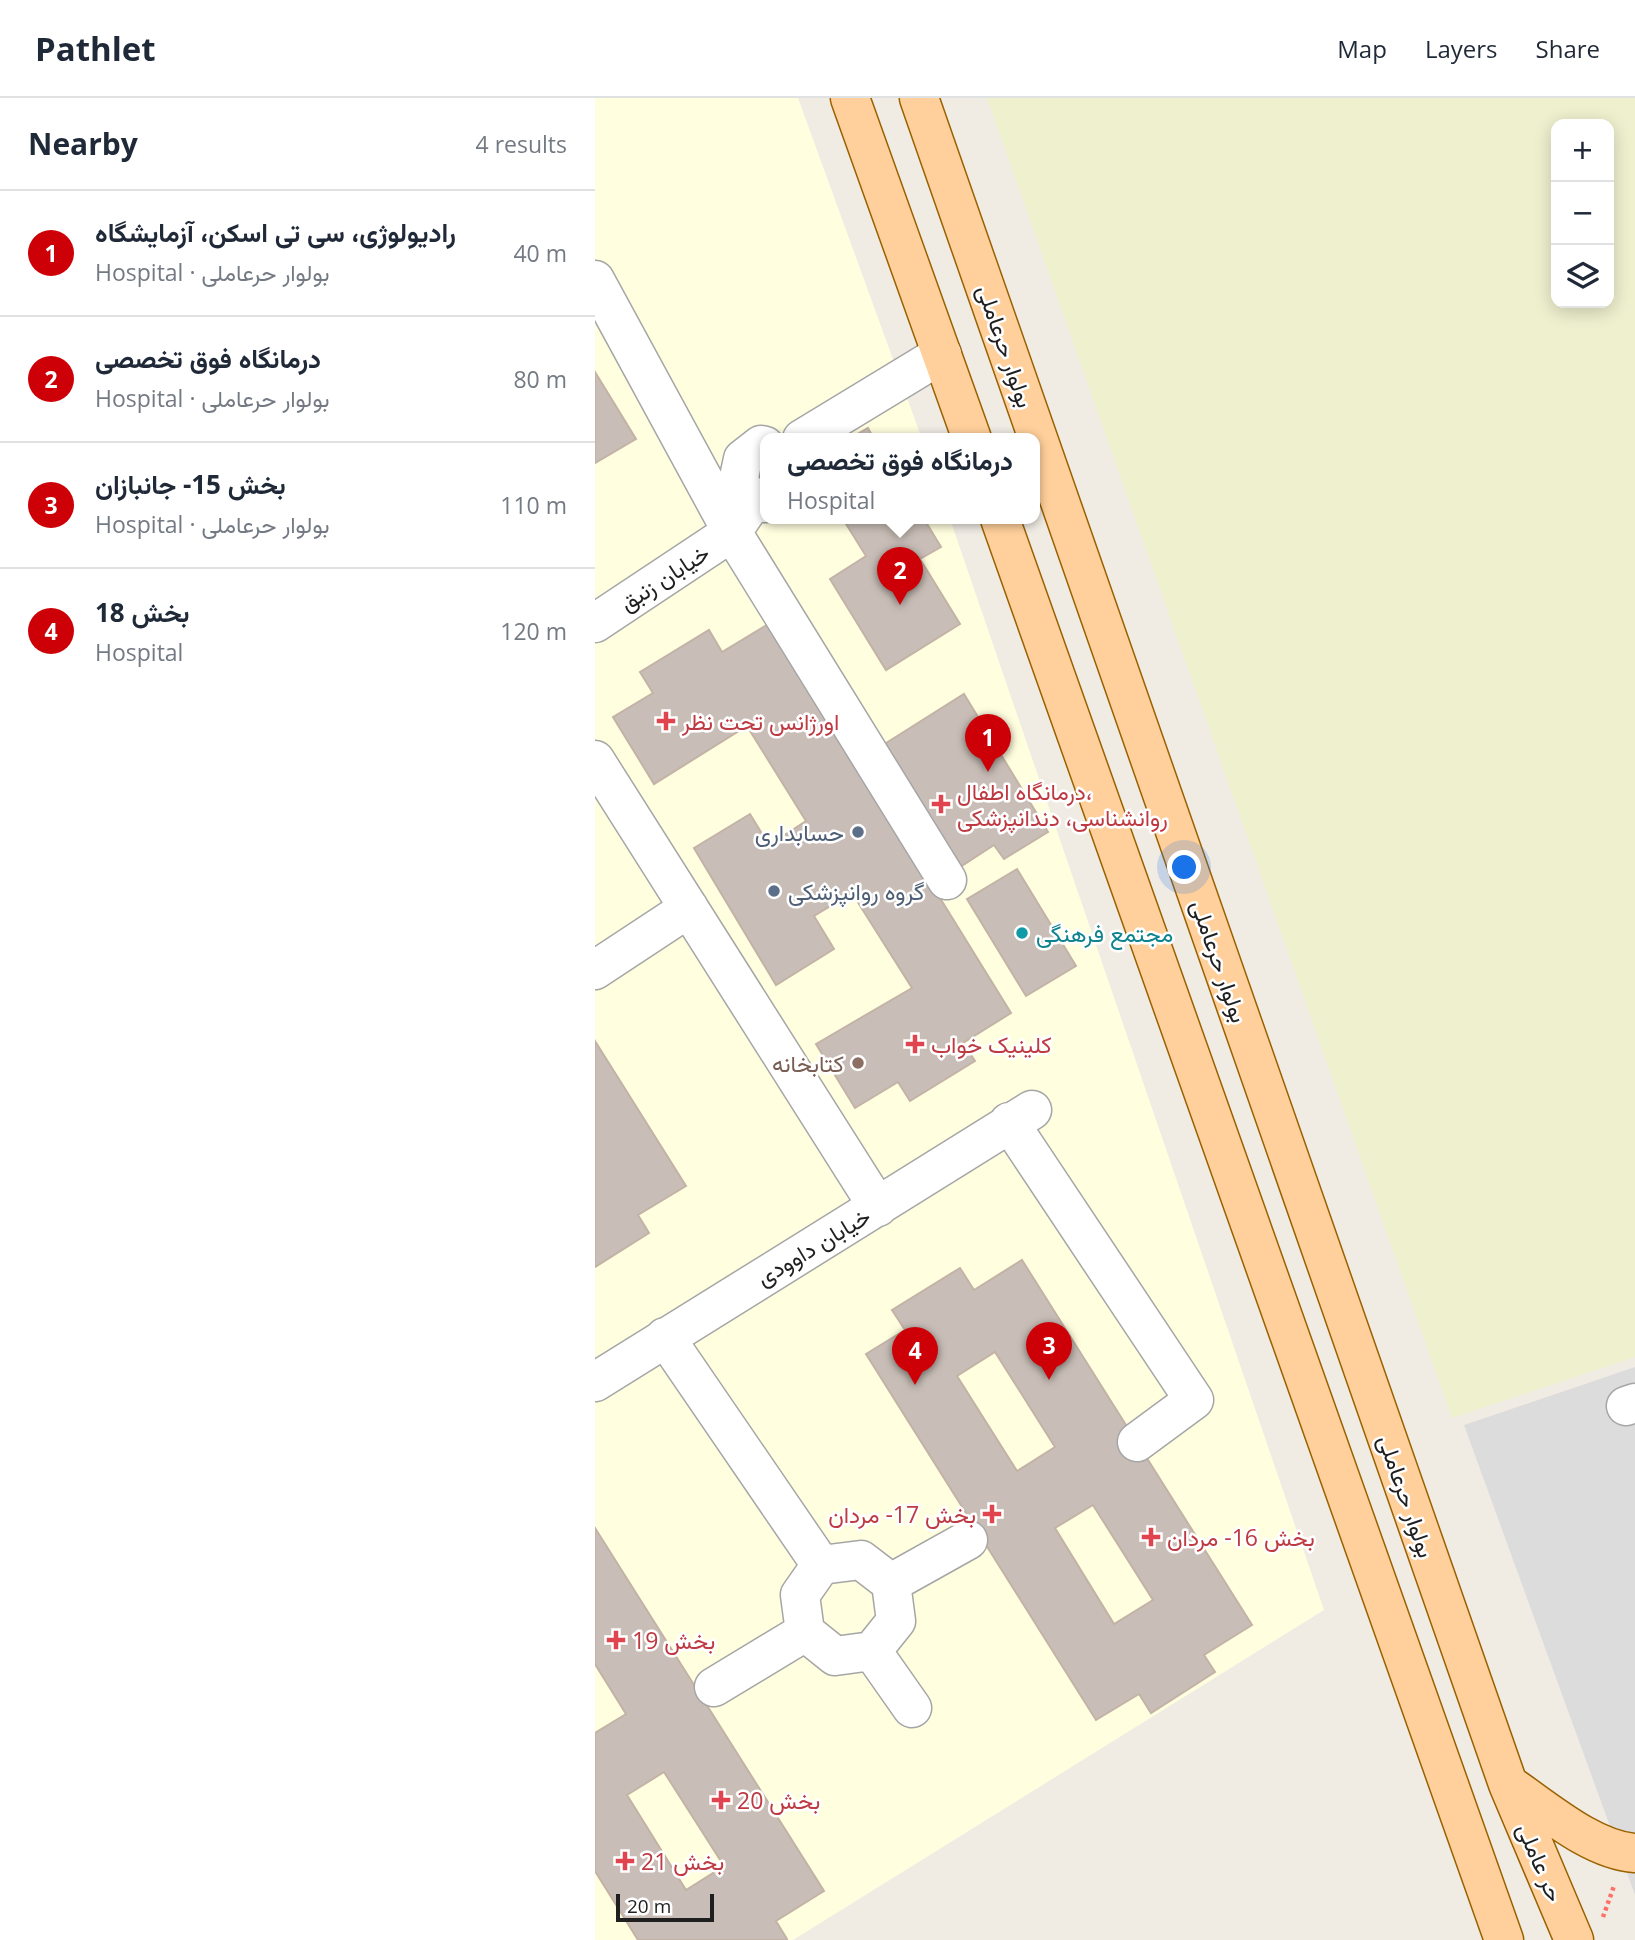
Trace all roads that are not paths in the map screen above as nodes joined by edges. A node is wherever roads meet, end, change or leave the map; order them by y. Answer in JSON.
{"nodes":[{"id":1,"x":850,"y":98,"type":"edge"},
{"id":2,"x":919,"y":98,"type":"edge"},
{"id":3,"x":595,"y":280,"type":"edge"},
{"id":4,"x":941,"y":354,"type":"junction"},
{"id":5,"x":812,"y":433,"type":"edge"},
{"id":6,"x":970,"y":433,"type":"edge"},
{"id":7,"x":1036,"y":433,"type":"edge"},
{"id":8,"x":1040,"y":444,"type":"edge"},
{"id":9,"x":760,"y":446,"type":"edge"},
{"id":10,"x":759,"y":502,"type":"edge"},
{"id":11,"x":1002,"y":524,"type":"edge"},
{"id":12,"x":732,"y":532,"type":"junction"},
{"id":13,"x":595,"y":623,"type":"edge"},
{"id":14,"x":595,"y":760,"type":"edge"},
{"id":15,"x":947,"y":880,"type":"dead end"},
{"id":16,"x":689,"y":908,"type":"junction"},
{"id":17,"x":595,"y":970,"type":"edge"},
{"id":18,"x":878,"y":1207,"type":"junction"},
{"id":19,"x":665,"y":1337,"type":"junction"},
{"id":20,"x":595,"y":1382,"type":"edge"},
{"id":21,"x":1137,"y":1442,"type":"dead end"},
{"id":22,"x":968,"y":1540,"type":"dead end"},
{"id":23,"x":821,"y":1565,"type":"junction"},
{"id":24,"x":891,"y":1583,"type":"junction"},
{"id":25,"x":805,"y":1632,"type":"junction"},
{"id":26,"x":873,"y":1651,"type":"junction"},
{"id":27,"x":714,"y":1687,"type":"dead end"},
{"id":28,"x":912,"y":1708,"type":"dead end"},
{"id":29,"x":1508,"y":1784,"type":"junction"},
{"id":30,"x":1630,"y":1852,"type":"edge"},
{"id":31,"x":1496,"y":1930,"type":"edge"},
{"id":32,"x":1588,"y":1930,"type":"edge"}],
"edges":[{"from":1,"to":4,"type":"main road"},
{"from":2,"to":7,"type":"main road","name":"بولوار حرعاملی"},
{"from":3,"to":12,"type":"lane"},
{"from":4,"to":5,"type":"lane"},
{"from":4,"to":6,"type":"main road"},
{"from":8,"to":29,"type":"main road","name":"بولوار حرعاملی"},
{"from":9,"to":10,"type":"lane"},
{"from":10,"to":12,"type":"lane"},
{"from":11,"to":31,"type":"main road"},
{"from":12,"to":13,"type":"lane","name":"خیابان زنبق"},
{"from":12,"to":15,"type":"lane"},
{"from":14,"to":16,"type":"lane"},
{"from":16,"to":17,"type":"lane"},
{"from":16,"to":18,"type":"lane"},
{"from":18,"to":19,"type":"lane","name":"خیابان داوودی"},
{"from":18,"to":21,"type":"lane","name":"خیابان داوودی"},
{"from":19,"to":20,"type":"lane","name":"خیابان داوودی"},
{"from":19,"to":23,"type":"lane"},
{"from":22,"to":24,"type":"lane"},
{"from":23,"to":24,"type":"lane"},
{"from":23,"to":25,"type":"lane"},
{"from":24,"to":26,"type":"lane"},
{"from":25,"to":26,"type":"lane"},
{"from":25,"to":27,"type":"lane"},
{"from":26,"to":28,"type":"lane"},
{"from":29,"to":30,"type":"main road"},
{"from":29,"to":32,"type":"main road","name":"حر عاملی"}]}
